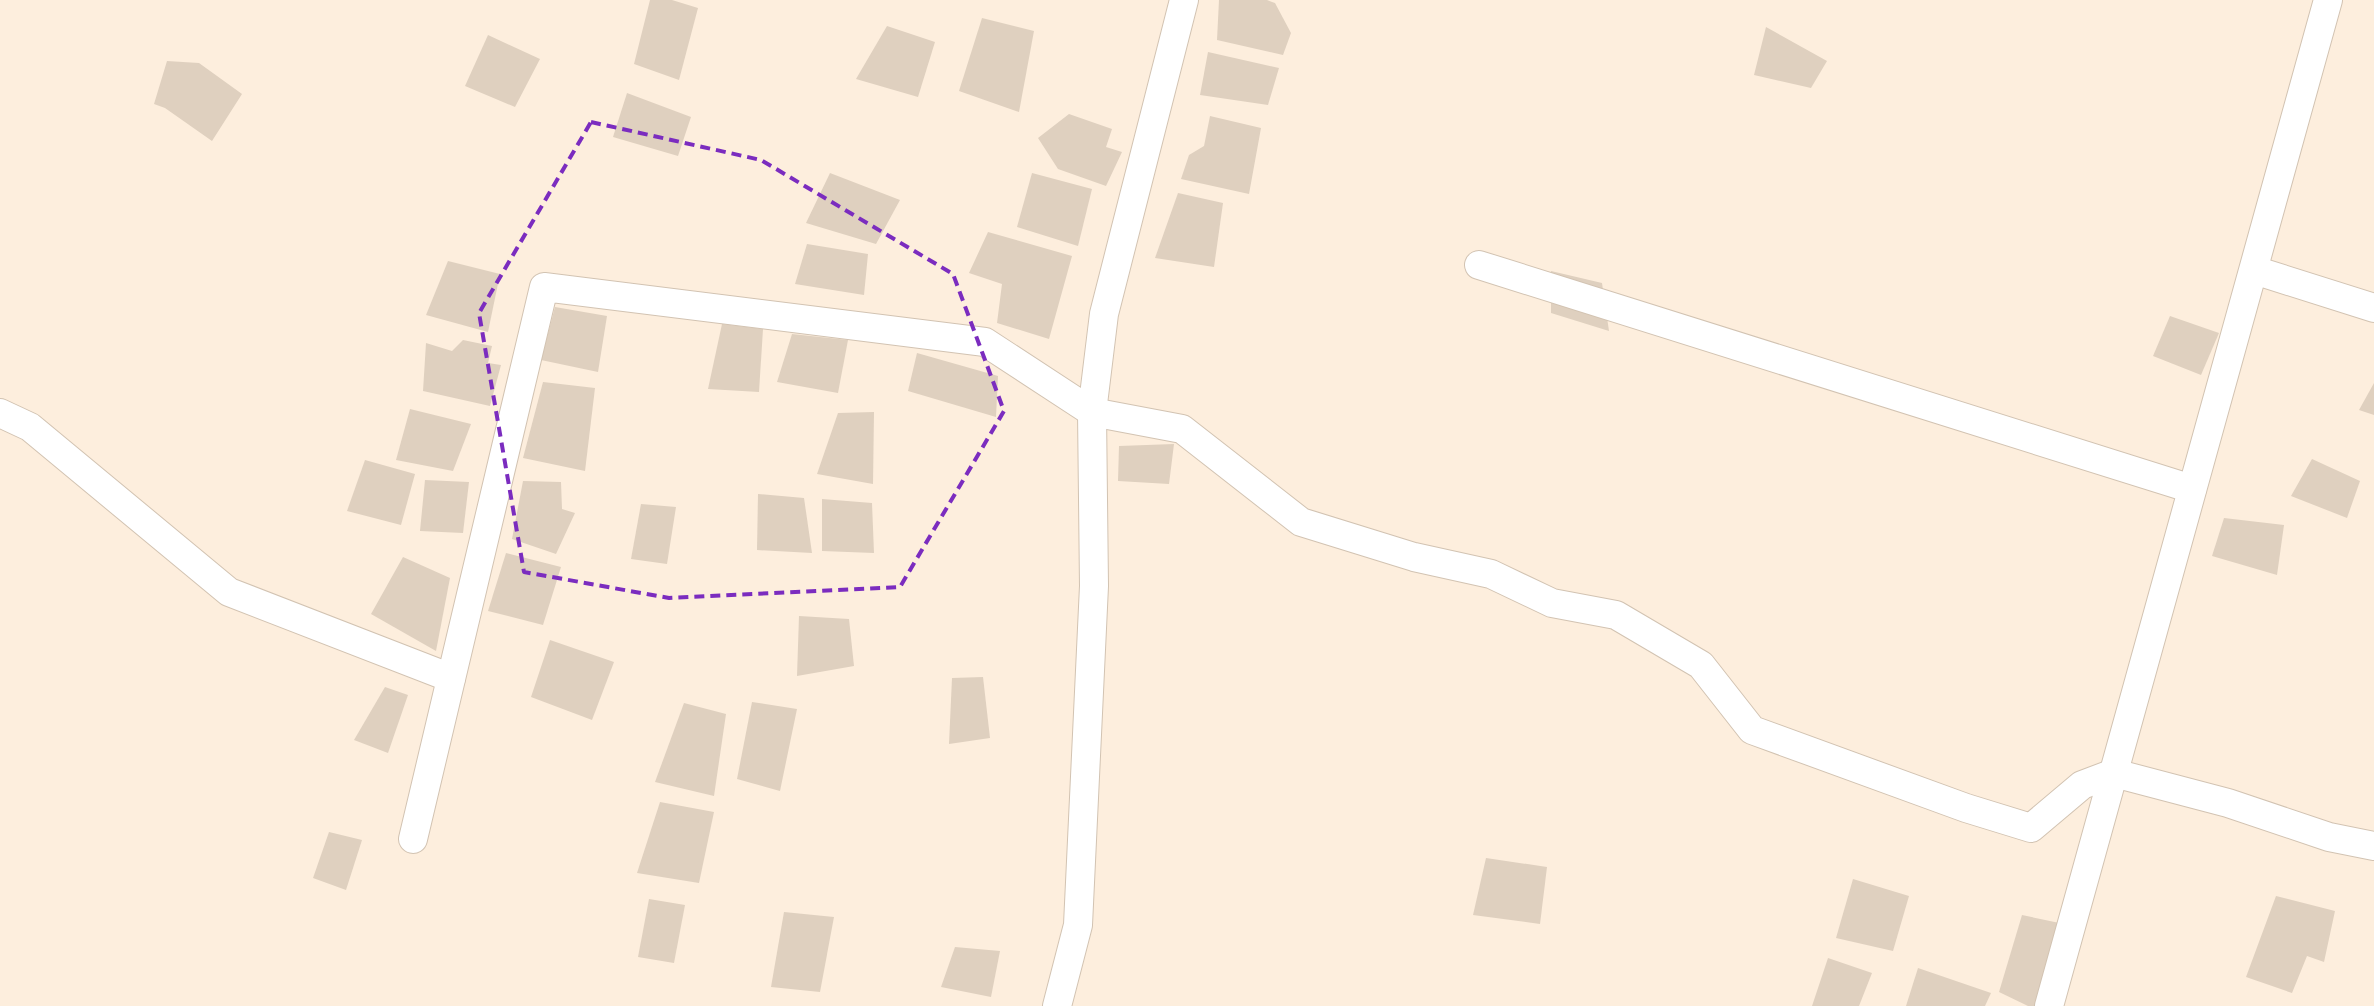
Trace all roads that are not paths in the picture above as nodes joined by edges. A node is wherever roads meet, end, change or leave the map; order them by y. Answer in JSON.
{"nodes":[{"id":1,"x":1184,"y":0,"type":"edge"},
{"id":2,"x":2328,"y":0,"type":"edge"},
{"id":3,"x":1479,"y":265,"type":"dead end"},
{"id":4,"x":2254,"y":270,"type":"junction"},
{"id":5,"x":2374,"y":308,"type":"edge"},
{"id":6,"x":1092,"y":412,"type":"junction"},
{"id":7,"x":0,"y":413,"type":"edge"},
{"id":8,"x":2192,"y":489,"type":"junction"},
{"id":9,"x":451,"y":678,"type":"junction"},
{"id":10,"x":2114,"y":773,"type":"junction"},
{"id":11,"x":413,"y":839,"type":"dead end"},
{"id":12,"x":2374,"y":846,"type":"edge"},
{"id":13,"x":1058,"y":1006,"type":"edge"},
{"id":14,"x":2049,"y":1006,"type":"edge"}],
"edges":[{"from":1,"to":6,"type":"street"},
{"from":2,"to":4,"type":"street"},
{"from":3,"to":8,"type":"street"},
{"from":4,"to":5,"type":"street"},
{"from":4,"to":8,"type":"street"},
{"from":6,"to":9,"type":"street"},
{"from":6,"to":10,"type":"street"},
{"from":6,"to":13,"type":"street"},
{"from":7,"to":9,"type":"street"},
{"from":8,"to":10,"type":"street"},
{"from":9,"to":11,"type":"street"},
{"from":10,"to":12,"type":"street"},
{"from":10,"to":14,"type":"street"}]}
